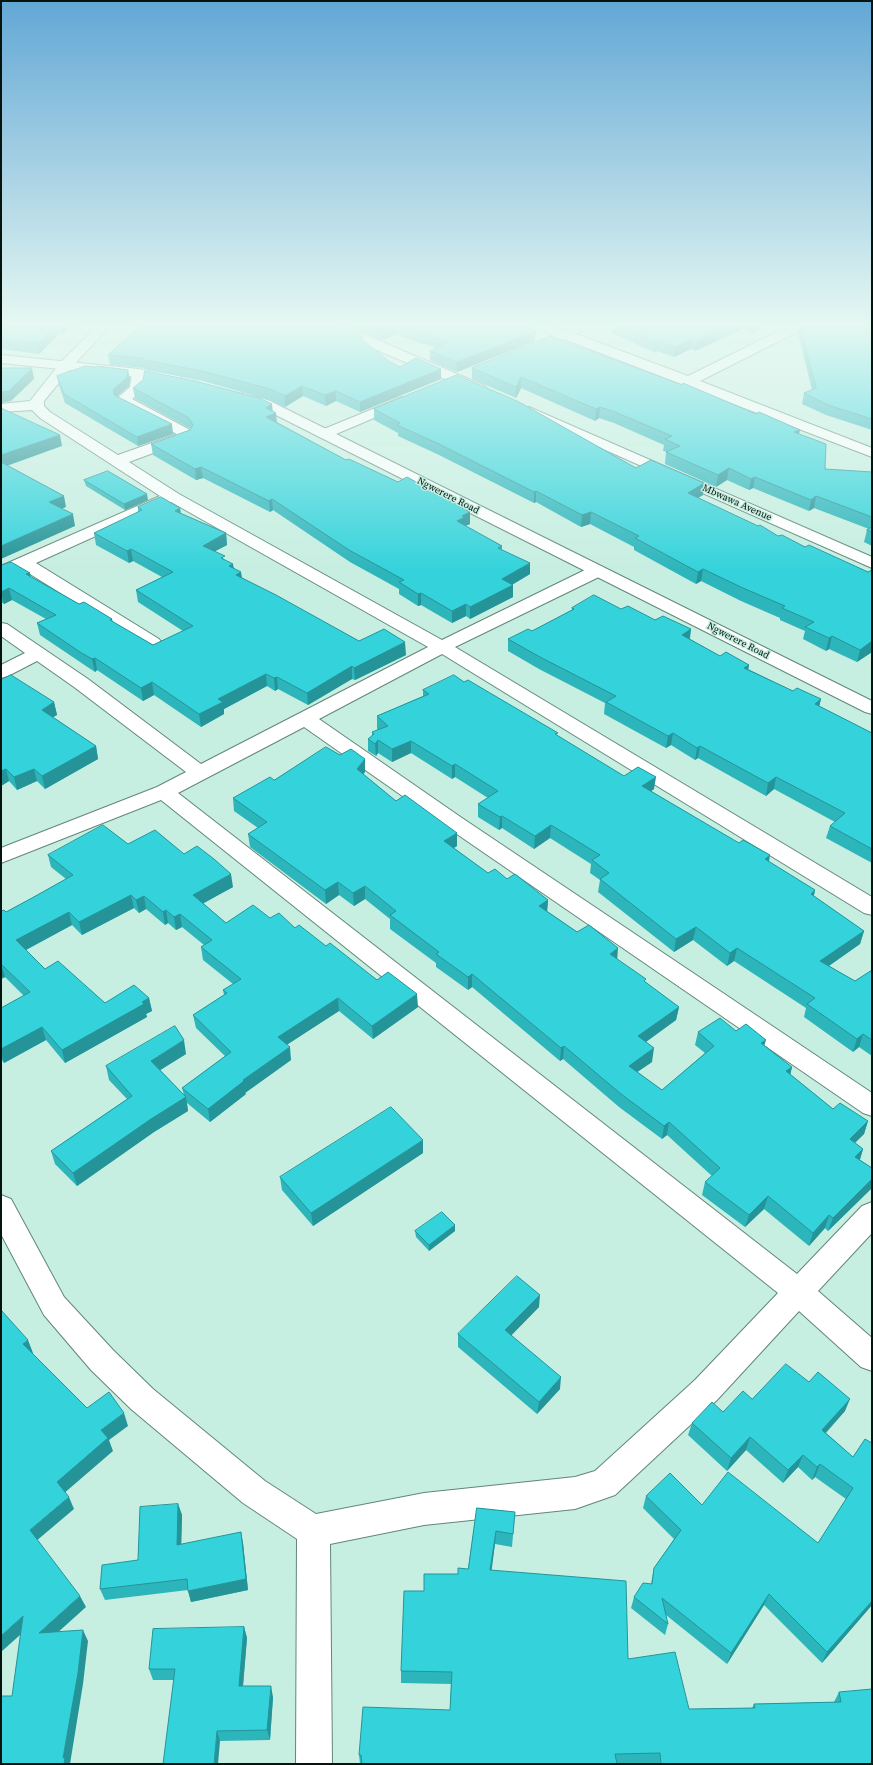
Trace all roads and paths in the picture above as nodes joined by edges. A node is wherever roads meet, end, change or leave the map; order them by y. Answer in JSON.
{"nodes":[{"id":1,"x":32,"y":405,"type":"edge"},
{"id":2,"x":36,"y":405,"type":"edge"},
{"id":3,"x":132,"y":405,"type":"edge"},
{"id":4,"x":268,"y":405,"type":"edge"},
{"id":5,"x":392,"y":405,"type":"edge"},
{"id":6,"x":518,"y":405,"type":"edge"},
{"id":7,"x":752,"y":405,"type":"edge"},
{"id":8,"x":1,"y":408,"type":"edge"},
{"id":9,"x":324,"y":434,"type":"junction"},
{"id":10,"x":872,"y":452,"type":"edge"},
{"id":11,"x":117,"y":461,"type":"junction"},
{"id":12,"x":173,"y":497,"type":"junction"},
{"id":13,"x":23,"y":562,"type":"junction"},
{"id":14,"x":872,"y":563,"type":"edge"},
{"id":15,"x":597,"y":571,"type":"junction"},
{"id":16,"x":1,"y":572,"type":"edge"},
{"id":17,"x":1,"y":628,"type":"edge"},
{"id":18,"x":153,"y":643,"type":"edge"},
{"id":19,"x":442,"y":647,"type":"junction"},
{"id":20,"x":38,"y":652,"type":"junction"},
{"id":21,"x":1,"y":672,"type":"edge"},
{"id":22,"x":871,"y":706,"type":"edge"},
{"id":23,"x":306,"y":719,"type":"junction"},
{"id":24,"x":200,"y":773,"type":"junction"},
{"id":25,"x":164,"y":792,"type":"junction"},
{"id":26,"x":1,"y":856,"type":"edge"},
{"id":27,"x":872,"y":907,"type":"edge"},
{"id":28,"x":872,"y":1106,"type":"edge"},
{"id":29,"x":1,"y":1207,"type":"edge"},
{"id":30,"x":872,"y":1214,"type":"edge"},
{"id":31,"x":798,"y":1292,"type":"junction"},
{"id":32,"x":872,"y":1357,"type":"edge"},
{"id":33,"x":313,"y":1531,"type":"junction"},
{"id":34,"x":314,"y":1764,"type":"edge"}],
"edges":[{"from":1,"to":8,"type":"street"},
{"from":2,"to":11,"type":"street"},
{"from":3,"to":11,"type":"street"},
{"from":4,"to":9,"type":"street","name":"Ngwerere Road"},
{"from":5,"to":9,"type":"street"},
{"from":6,"to":14,"type":"street","name":"Mbwawa Avenue"},
{"from":7,"to":10,"type":"street"},
{"from":9,"to":15,"type":"street","name":"Ngwerere Road"},
{"from":11,"to":12,"type":"street"},
{"from":12,"to":13,"type":"street"},
{"from":12,"to":19,"type":"street"},
{"from":13,"to":16,"type":"street"},
{"from":13,"to":18,"type":"street"},
{"from":15,"to":19,"type":"street"},
{"from":15,"to":22,"type":"street","name":"Ngwerere Road"},
{"from":17,"to":20,"type":"street"},
{"from":19,"to":23,"type":"street"},
{"from":19,"to":27,"type":"street"},
{"from":20,"to":21,"type":"street"},
{"from":20,"to":24,"type":"street"},
{"from":23,"to":24,"type":"street"},
{"from":23,"to":28,"type":"street"},
{"from":24,"to":25,"type":"street"},
{"from":25,"to":26,"type":"street"},
{"from":25,"to":31,"type":"street"},
{"from":29,"to":33,"type":"street"},
{"from":30,"to":31,"type":"street"},
{"from":31,"to":32,"type":"street"},
{"from":31,"to":33,"type":"street"},
{"from":33,"to":34,"type":"street"}]}
